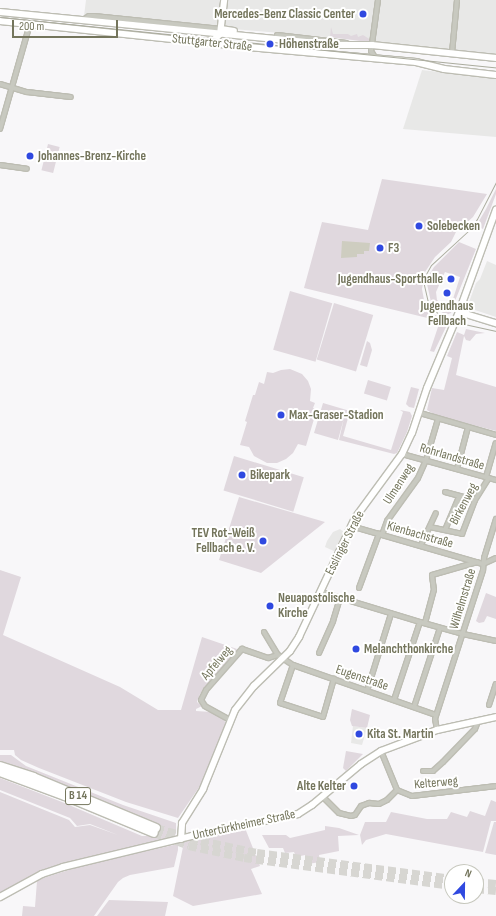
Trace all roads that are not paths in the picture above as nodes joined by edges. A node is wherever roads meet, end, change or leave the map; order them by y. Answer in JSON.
{"nodes":[{"id":1,"x":224,"y":0,"type":"edge"},
{"id":2,"x":378,"y":0,"type":"edge"},
{"id":3,"x":457,"y":0,"type":"edge"},
{"id":4,"x":0,"y":12,"type":"edge"},
{"id":5,"x":0,"y":21,"type":"edge"},
{"id":6,"x":30,"y":24,"type":"junction"},
{"id":7,"x":221,"y":32,"type":"junction"},
{"id":8,"x":278,"y":35,"type":"junction"},
{"id":9,"x":306,"y":42,"type":"junction"},
{"id":10,"x":205,"y":43,"type":"junction"},
{"id":11,"x":362,"y":44,"type":"junction"},
{"id":12,"x":230,"y":45,"type":"junction"},
{"id":13,"x":418,"y":50,"type":"junction"},
{"id":14,"x":373,"y":52,"type":"junction"},
{"id":15,"x":452,"y":53,"type":"junction"},
{"id":16,"x":496,"y":58,"type":"edge"},
{"id":17,"x":496,"y":61,"type":"edge"},
{"id":18,"x":416,"y":62,"type":"junction"},
{"id":19,"x":496,"y":72,"type":"edge"},
{"id":20,"x":496,"y":75,"type":"edge"},
{"id":21,"x":0,"y":84,"type":"edge"},
{"id":22,"x":12,"y":88,"type":"junction"},
{"id":23,"x":71,"y":96,"type":"dead end"},
{"id":24,"x":0,"y":129,"type":"edge"},
{"id":25,"x":0,"y":165,"type":"edge"},
{"id":26,"x":27,"y":169,"type":"dead end"},
{"id":27,"x":496,"y":210,"type":"edge"},
{"id":28,"x":458,"y":312,"type":"junction"},
{"id":29,"x":496,"y":323,"type":"edge"},
{"id":30,"x":420,"y":413,"type":"junction"},
{"id":31,"x":438,"y":419,"type":"junction"},
{"id":32,"x":468,"y":427,"type":"junction"},
{"id":33,"x":496,"y":435,"type":"edge"},
{"id":34,"x":496,"y":443,"type":"edge"},
{"id":35,"x":402,"y":454,"type":"junction"},
{"id":36,"x":426,"y":460,"type":"junction"},
{"id":37,"x":457,"y":469,"type":"junction"},
{"id":38,"x":488,"y":478,"type":"junction"},
{"id":39,"x":496,"y":480,"type":"edge"},
{"id":40,"x":445,"y":492,"type":"dead end"},
{"id":41,"x":459,"y":497,"type":"junction"},
{"id":42,"x":475,"y":500,"type":"junction"},
{"id":43,"x":436,"y":513,"type":"dead end"},
{"id":44,"x":496,"y":519,"type":"edge"},
{"id":45,"x":351,"y":526,"type":"junction"},
{"id":46,"x":430,"y":528,"type":"junction"},
{"id":47,"x":445,"y":530,"type":"junction"},
{"id":48,"x":381,"y":534,"type":"junction"},
{"id":49,"x":421,"y":546,"type":"junction"},
{"id":50,"x":496,"y":558,"type":"edge"},
{"id":51,"x":477,"y":562,"type":"junction"},
{"id":52,"x":483,"y":564,"type":"junction"},
{"id":53,"x":359,"y":588,"type":"dead end"},
{"id":54,"x":321,"y":592,"type":"junction"},
{"id":55,"x":340,"y":598,"type":"junction"},
{"id":56,"x":391,"y":614,"type":"junction"},
{"id":57,"x":422,"y":623,"type":"junction"},
{"id":58,"x":440,"y":628,"type":"junction"},
{"id":59,"x":264,"y":632,"type":"dead end"},
{"id":60,"x":462,"y":634,"type":"junction"},
{"id":61,"x":496,"y":641,"type":"edge"},
{"id":62,"x":319,"y":653,"type":"dead end"},
{"id":63,"x":280,"y":657,"type":"junction"},
{"id":64,"x":293,"y":666,"type":"junction"},
{"id":65,"x":334,"y":679,"type":"junction"},
{"id":66,"x":496,"y":684,"type":"edge"},
{"id":67,"x":367,"y":691,"type":"junction"},
{"id":68,"x":394,"y":700,"type":"junction"},
{"id":69,"x":489,"y":705,"type":"dead end"},
{"id":70,"x":414,"y":707,"type":"junction"},
{"id":71,"x":436,"y":715,"type":"junction"},
{"id":72,"x":496,"y":717,"type":"edge"},
{"id":73,"x":230,"y":720,"type":"junction"},
{"id":74,"x":478,"y":721,"type":"junction"},
{"id":75,"x":437,"y":730,"type":"junction"},
{"id":76,"x":381,"y":751,"type":"junction"},
{"id":77,"x":0,"y":766,"type":"edge"},
{"id":78,"x":423,"y":771,"type":"dead end"},
{"id":79,"x":0,"y":772,"type":"edge"},
{"id":80,"x":496,"y":786,"type":"edge"},
{"id":81,"x":397,"y":790,"type":"junction"},
{"id":82,"x":322,"y":796,"type":"junction"},
{"id":83,"x":181,"y":838,"type":"junction"},
{"id":84,"x":0,"y":897,"type":"edge"}],
"edges":[{"from":1,"to":7,"type":"main road"},
{"from":2,"to":14,"type":"street"},
{"from":3,"to":15,"type":"street"},
{"from":4,"to":7,"type":"main road","name":"Stuttgarter Straße"},
{"from":5,"to":6,"type":"main road","name":"Stuttgarter Straße"},
{"from":6,"to":10,"type":"main road","name":"Stuttgarter Straße"},
{"from":6,"to":22,"type":"street"},
{"from":7,"to":8,"type":"main road"},
{"from":7,"to":9,"type":"main road","name":"Stuttgarter Straße"},
{"from":7,"to":10,"type":"main road"},
{"from":7,"to":12,"type":"main road"},
{"from":8,"to":9,"type":"main road"},
{"from":8,"to":11,"type":"street","name":"Stuttgarter Straße"},
{"from":9,"to":11,"type":"main road","name":"Stuttgarter Straße"},
{"from":10,"to":12,"type":"main road","name":"Stuttgarter Straße"},
{"from":11,"to":14,"type":"main road","name":"Stuttgarter Straße"},
{"from":12,"to":14,"type":"main road","name":"Stuttgarter Straße"},
{"from":13,"to":14,"type":"main road","name":"Stuttgarter Straße"},
{"from":13,"to":15,"type":"main road","name":"Stuttgarter Straße"},
{"from":13,"to":17,"type":"main road"},
{"from":14,"to":18,"type":"main road","name":"Stuttgarter Straße"},
{"from":15,"to":16,"type":"main road","name":"Stuttgarter Straße"},
{"from":18,"to":19,"type":"main road"},
{"from":18,"to":20,"type":"main road","name":"Stuttgarter Straße"},
{"from":21,"to":22,"type":"street"},
{"from":22,"to":23,"type":"street"},
{"from":22,"to":24,"type":"street"},
{"from":25,"to":26,"type":"street"},
{"from":27,"to":28,"type":"main road","name":"Esslinger Straße"},
{"from":28,"to":29,"type":"main road"},
{"from":28,"to":30,"type":"main road","name":"Esslinger Straße"},
{"from":30,"to":31,"type":"street"},
{"from":30,"to":35,"type":"main road","name":"Esslinger Straße"},
{"from":31,"to":32,"type":"street"},
{"from":31,"to":36,"type":"street","name":"Ulmenweg"},
{"from":32,"to":33,"type":"street"},
{"from":32,"to":37,"type":"street"},
{"from":34,"to":38,"type":"street","name":"Birkenweg"},
{"from":35,"to":36,"type":"street","name":"Rohrlandstraße"},
{"from":35,"to":45,"type":"main road","name":"Esslinger Straße"},
{"from":36,"to":37,"type":"street","name":"Rohrlandstraße"},
{"from":36,"to":48,"type":"street","name":"Ulmenweg"},
{"from":37,"to":38,"type":"street","name":"Rohrlandstraße"},
{"from":38,"to":39,"type":"street","name":"Rohrlandstraße"},
{"from":38,"to":42,"type":"street","name":"Birkenweg"},
{"from":40,"to":41,"type":"street"},
{"from":41,"to":42,"type":"street"},
{"from":41,"to":47,"type":"street"},
{"from":42,"to":47,"type":"street","name":"Birkenweg"},
{"from":43,"to":46,"type":"street"},
{"from":44,"to":52,"type":"street","name":"Wilhelmstraße"},
{"from":45,"to":48,"type":"street","name":"Kienbachstraße"},
{"from":45,"to":54,"type":"main road","name":"Esslinger Straße"},
{"from":46,"to":47,"type":"street","name":"Birkenweg"},
{"from":46,"to":49,"type":"street"},
{"from":48,"to":49,"type":"street","name":"Kienbachstraße"},
{"from":48,"to":53,"type":"street","name":"Ulmenweg"},
{"from":49,"to":51,"type":"street","name":"Kienbachstraße"},
{"from":50,"to":52,"type":"street"},
{"from":51,"to":52,"type":"street","name":"Kienbachstraße"},
{"from":51,"to":57,"type":"street"},
{"from":52,"to":60,"type":"street","name":"Wilhelmstraße"},
{"from":54,"to":55,"type":"street"},
{"from":54,"to":63,"type":"main road","name":"Esslinger Straße"},
{"from":55,"to":56,"type":"street"},
{"from":55,"to":62,"type":"street"},
{"from":56,"to":57,"type":"street"},
{"from":56,"to":67,"type":"street"},
{"from":57,"to":58,"type":"street"},
{"from":57,"to":68,"type":"street"},
{"from":58,"to":60,"type":"street"},
{"from":58,"to":70,"type":"street"},
{"from":59,"to":63,"type":"street","name":"Eugenstraße"},
{"from":60,"to":61,"type":"street"},
{"from":60,"to":71,"type":"street","name":"Wilhelmstraße"},
{"from":63,"to":64,"type":"street","name":"Eugenstraße"},
{"from":63,"to":73,"type":"main road","name":"Esslinger Straße"},
{"from":63,"to":73,"type":"street","name":"Apfelweg"},
{"from":64,"to":65,"type":"street","name":"Eugenstraße"},
{"from":64,"to":65,"type":"street"},
{"from":65,"to":67,"type":"street","name":"Eugenstraße"},
{"from":66,"to":69,"type":"street"},
{"from":67,"to":68,"type":"street","name":"Eugenstraße"},
{"from":68,"to":70,"type":"street","name":"Eugenstraße"},
{"from":70,"to":71,"type":"street","name":"Eugenstraße"},
{"from":71,"to":75,"type":"street","name":"Wilhelmstraße"},
{"from":72,"to":74,"type":"main road","name":"Untertürkheimer Straße"},
{"from":73,"to":83,"type":"main road","name":"Esslinger Straße"},
{"from":74,"to":75,"type":"main road","name":"Untertürkheimer Straße"},
{"from":74,"to":78,"type":"street"},
{"from":75,"to":76,"type":"main road","name":"Untertürkheimer Straße"},
{"from":76,"to":81,"type":"street","name":"Kelterweg"},
{"from":76,"to":82,"type":"main road","name":"Untertürkheimer Straße"},
{"from":77,"to":79,"type":"highway","number":"B 14"},
{"from":80,"to":81,"type":"street","name":"Kelterweg"},
{"from":81,"to":82,"type":"street"},
{"from":82,"to":83,"type":"main road","name":"Untertürkheimer Straße"},
{"from":83,"to":84,"type":"main road","name":"Untertürkheimer Straße"}]}
